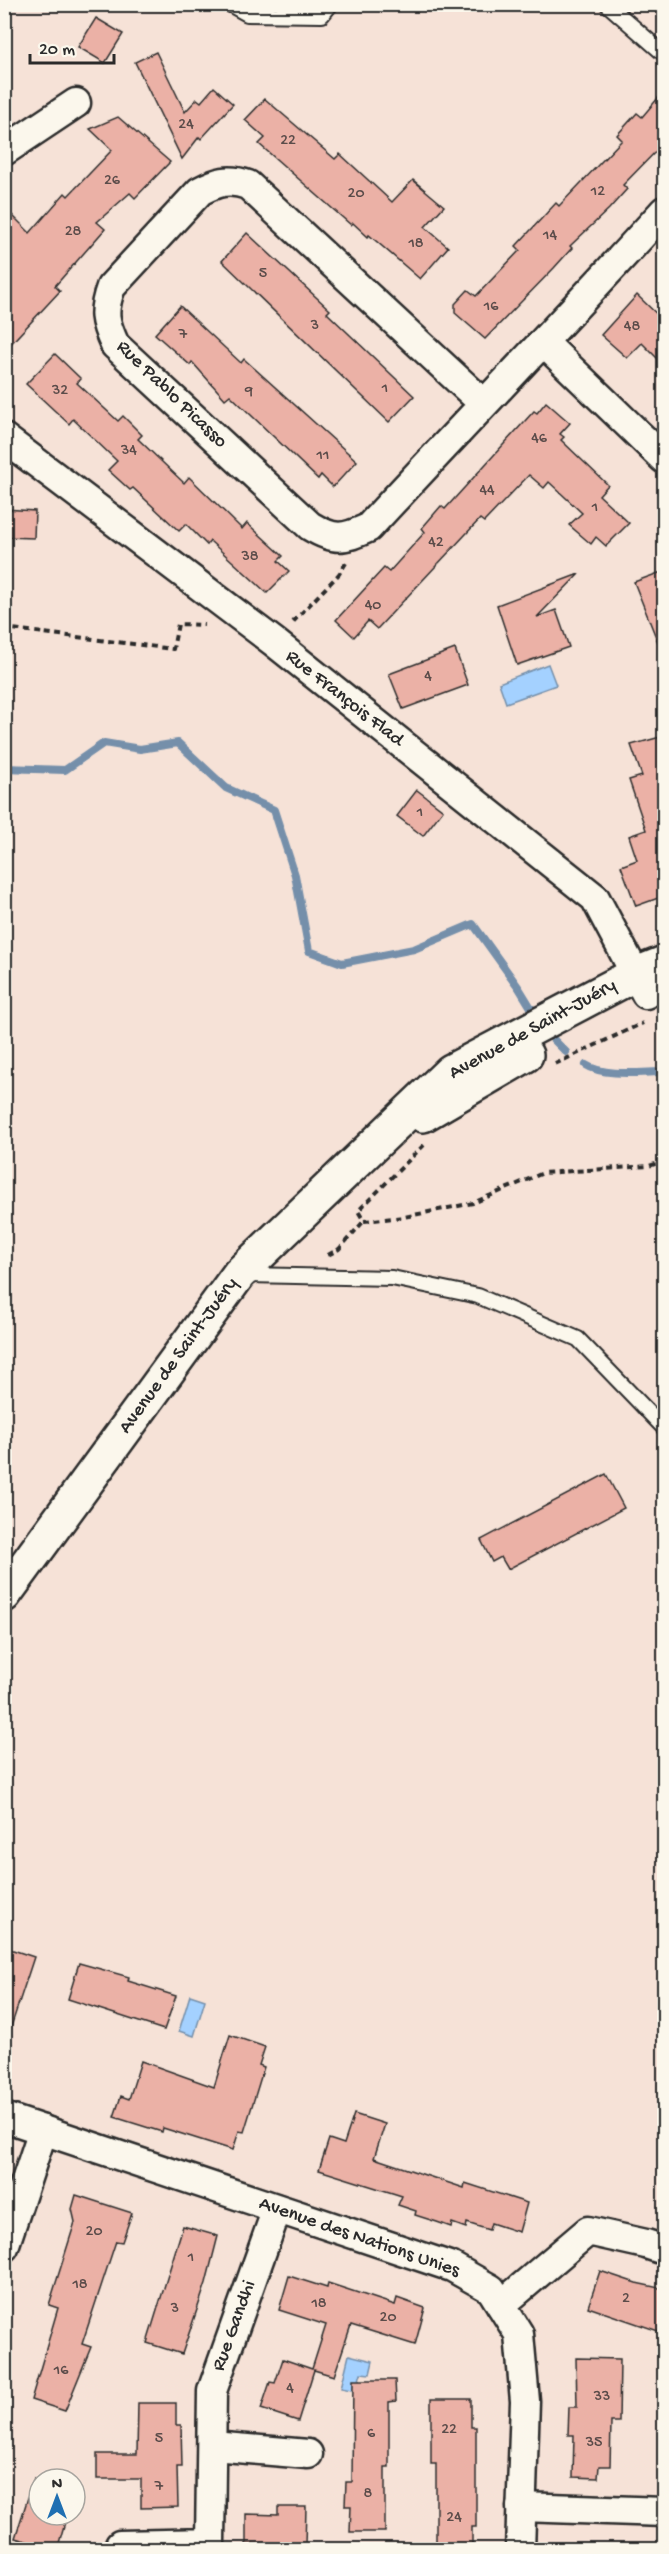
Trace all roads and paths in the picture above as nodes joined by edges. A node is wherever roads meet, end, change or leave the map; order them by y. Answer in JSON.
{"nodes":[{"id":1,"x":229,"y":4,"type":"edge"},
{"id":2,"x":331,"y":4,"type":"edge"},
{"id":3,"x":607,"y":4,"type":"edge"},
{"id":4,"x":664,"y":54,"type":"edge"},
{"id":5,"x":76,"y":103,"type":"dead end"},
{"id":6,"x":4,"y":151,"type":"edge"},
{"id":7,"x":664,"y":212,"type":"edge"},
{"id":8,"x":544,"y":343,"type":"junction"},
{"id":9,"x":483,"y":404,"type":"junction"},
{"id":10,"x":4,"y":438,"type":"edge"},
{"id":11,"x":664,"y":459,"type":"edge"},
{"id":12,"x":347,"y":538,"type":"junction"},
{"id":13,"x":178,"y":624,"type":"dead end"},
{"id":14,"x":4,"y":628,"type":"edge"},
{"id":15,"x":274,"y":642,"type":"junction"},
{"id":16,"x":653,"y":980,"type":"edge"},
{"id":17,"x":540,"y":1048,"type":"junction"},
{"id":18,"x":428,"y":1141,"type":"dead end"},
{"id":19,"x":664,"y":1161,"type":"edge"},
{"id":20,"x":364,"y":1221,"type":"junction"},
{"id":21,"x":239,"y":1274,"type":"junction"},
{"id":22,"x":294,"y":1275,"type":"junction"},
{"id":23,"x":664,"y":1428,"type":"edge"},
{"id":24,"x":4,"y":1595,"type":"edge"},
{"id":25,"x":4,"y":2117,"type":"edge"},
{"id":26,"x":43,"y":2130,"type":"junction"},
{"id":27,"x":277,"y":2208,"type":"junction"},
{"id":28,"x":4,"y":2247,"type":"edge"},
{"id":29,"x":664,"y":2250,"type":"edge"},
{"id":30,"x":501,"y":2305,"type":"junction"},
{"id":31,"x":212,"y":2446,"type":"junction"},
{"id":32,"x":308,"y":2454,"type":"dead end"},
{"id":33,"x":521,"y":2507,"type":"junction"},
{"id":34,"x":664,"y":2512,"type":"edge"},
{"id":35,"x":120,"y":2550,"type":"edge"},
{"id":36,"x":520,"y":2550,"type":"edge"}],
"edges":[{"from":1,"to":2,"type":"lane"},
{"from":3,"to":4,"type":"lane"},
{"from":5,"to":6,"type":"street"},
{"from":7,"to":8,"type":"street"},
{"from":8,"to":9,"type":"street"},
{"from":8,"to":11,"type":"street"},
{"from":9,"to":12,"type":"street"},
{"from":9,"to":12,"type":"street","name":"Rue Pablo Picasso"},
{"from":10,"to":15,"type":"street","name":"Rue François Flad"},
{"from":12,"to":15,"type":"path"},
{"from":13,"to":14,"type":"path"},
{"from":15,"to":16,"type":"street","name":"Rue François Flad"},
{"from":16,"to":17,"type":"main road","name":"Avenue de Saint-Juéry"},
{"from":16,"to":17,"type":"path"},
{"from":17,"to":21,"type":"main road","name":"Avenue de Saint-Juéry"},
{"from":18,"to":20,"type":"path"},
{"from":19,"to":20,"type":"path"},
{"from":20,"to":22,"type":"path"},
{"from":21,"to":22,"type":"lane"},
{"from":21,"to":24,"type":"main road","name":"Avenue de Saint-Juéry"},
{"from":22,"to":23,"type":"lane"},
{"from":25,"to":26,"type":"street","name":"Avenue des Nations Unies"},
{"from":26,"to":27,"type":"street","name":"Avenue des Nations Unies"},
{"from":26,"to":28,"type":"street"},
{"from":27,"to":30,"type":"street","name":"Avenue des Nations Unies"},
{"from":27,"to":31,"type":"street","name":"Rue Gandhi"},
{"from":29,"to":30,"type":"street"},
{"from":30,"to":33,"type":"street","name":"Avenue des Nations Unies"},
{"from":31,"to":32,"type":"street"},
{"from":31,"to":35,"type":"street","name":"Rue Gandhi"},
{"from":33,"to":34,"type":"street"},
{"from":33,"to":36,"type":"street","name":"Avenue des Nations Unies"}]}
